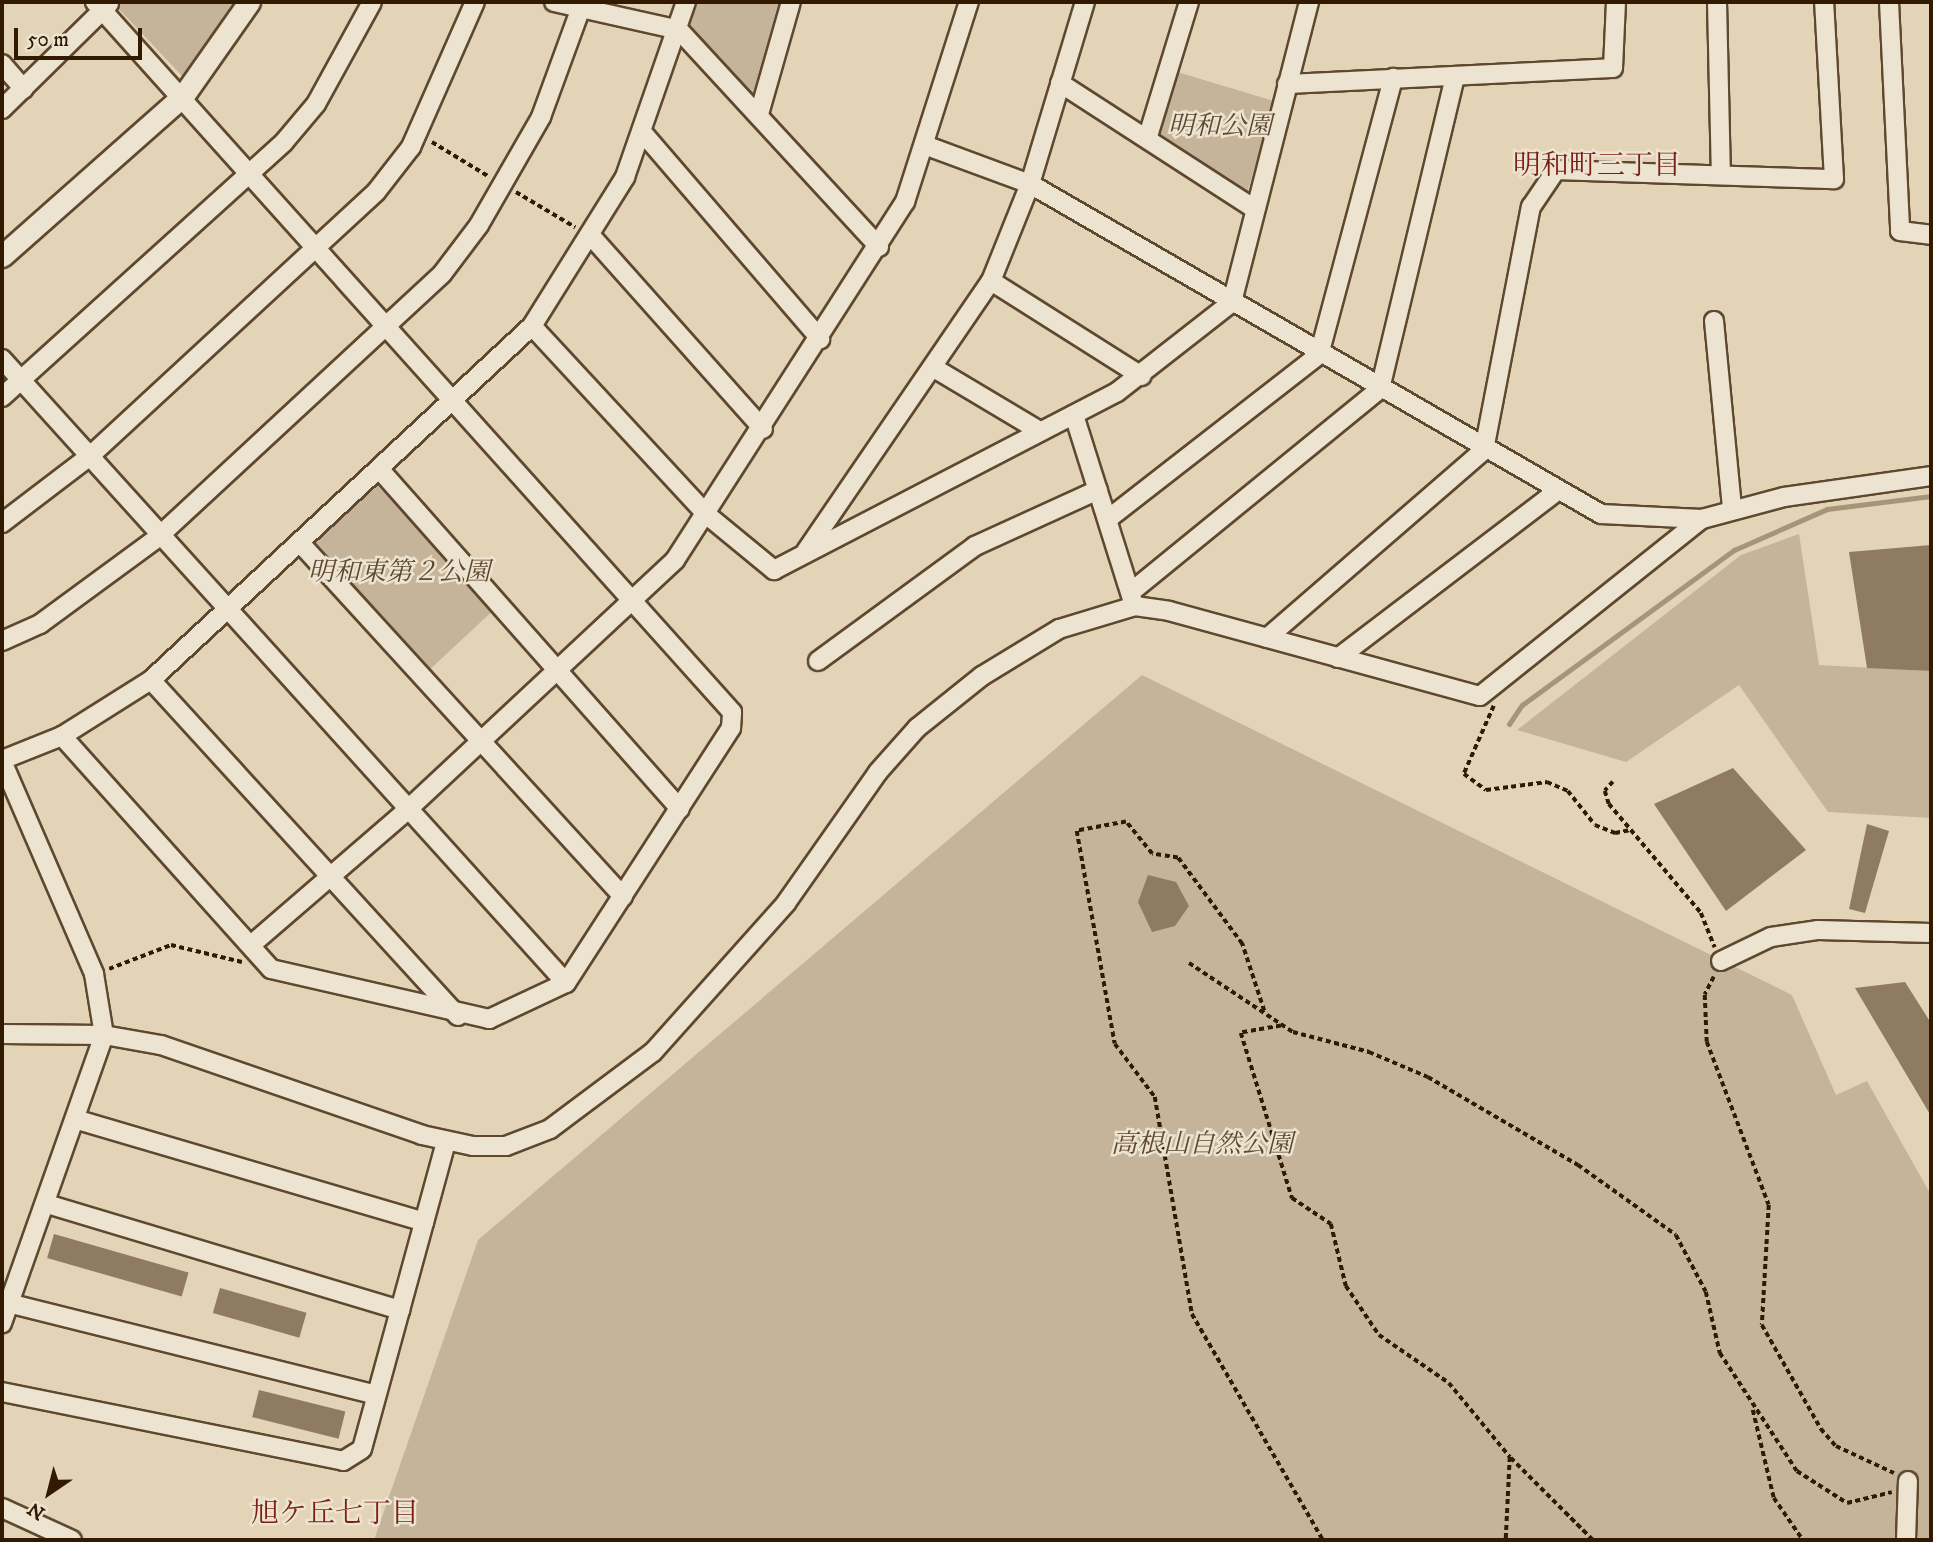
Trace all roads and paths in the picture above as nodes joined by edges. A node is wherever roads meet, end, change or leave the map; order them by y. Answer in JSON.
{"nodes":[{"id":1,"x":249,"y":2,"type":"edge"},
{"id":2,"x":372,"y":2,"type":"edge"},
{"id":3,"x":475,"y":2,"type":"edge"},
{"id":4,"x":554,"y":2,"type":"edge"},
{"id":5,"x":686,"y":2,"type":"edge"},
{"id":6,"x":791,"y":2,"type":"edge"},
{"id":7,"x":969,"y":2,"type":"edge"},
{"id":8,"x":1085,"y":2,"type":"edge"},
{"id":9,"x":1189,"y":2,"type":"edge"},
{"id":10,"x":1309,"y":2,"type":"edge"},
{"id":11,"x":1616,"y":2,"type":"edge"},
{"id":12,"x":1717,"y":2,"type":"edge"},
{"id":13,"x":1824,"y":2,"type":"edge"},
{"id":14,"x":1889,"y":2,"type":"edge"},
{"id":15,"x":103,"y":5,"type":"edge"},
{"id":16,"x":582,"y":5,"type":"edge"},
{"id":17,"x":679,"y":30,"type":"junction"},
{"id":18,"x":2,"y":64,"type":"edge"},
{"id":19,"x":1455,"y":77,"type":"junction"},
{"id":20,"x":1393,"y":78,"type":"junction"},
{"id":21,"x":1060,"y":83,"type":"junction"},
{"id":22,"x":1287,"y":84,"type":"junction"},
{"id":23,"x":24,"y":89,"type":"junction"},
{"id":24,"x":183,"y":96,"type":"junction"},
{"id":25,"x":2,"y":109,"type":"edge"},
{"id":26,"x":759,"y":114,"type":"junction"},
{"id":27,"x":643,"y":133,"type":"junction"},
{"id":28,"x":1148,"y":136,"type":"junction"},
{"id":29,"x":927,"y":146,"type":"junction"},
{"id":30,"x":250,"y":171,"type":"junction"},
{"id":31,"x":1721,"y":174,"type":"junction"},
{"id":32,"x":1030,"y":184,"type":"junction"},
{"id":33,"x":1255,"y":209,"type":"junction"},
{"id":34,"x":1931,"y":235,"type":"edge"},
{"id":35,"x":592,"y":237,"type":"junction"},
{"id":36,"x":321,"y":247,"type":"junction"},
{"id":37,"x":879,"y":247,"type":"junction"},
{"id":38,"x":2,"y":256,"type":"edge"},
{"id":39,"x":991,"y":281,"type":"junction"},
{"id":40,"x":1232,"y":302,"type":"junction"},
{"id":41,"x":1714,"y":321,"type":"dead end"},
{"id":42,"x":532,"y":326,"type":"junction"},
{"id":43,"x":390,"y":329,"type":"junction"},
{"id":44,"x":820,"y":339,"type":"junction"},
{"id":45,"x":1319,"y":355,"type":"junction"},
{"id":46,"x":2,"y":359,"type":"edge"},
{"id":47,"x":934,"y":368,"type":"junction"},
{"id":48,"x":1142,"y":376,"type":"junction"},
{"id":49,"x":22,"y":380,"type":"junction"},
{"id":50,"x":1380,"y":389,"type":"junction"},
{"id":51,"x":2,"y":397,"type":"edge"},
{"id":52,"x":457,"y":400,"type":"junction"},
{"id":53,"x":1074,"y":415,"type":"junction"},
{"id":54,"x":763,"y":429,"type":"junction"},
{"id":55,"x":1038,"y":430,"type":"junction"},
{"id":56,"x":1484,"y":450,"type":"junction"},
{"id":57,"x":90,"y":456,"type":"junction"},
{"id":58,"x":381,"y":471,"type":"junction"},
{"id":59,"x":1931,"y":477,"type":"edge"},
{"id":60,"x":1098,"y":490,"type":"junction"},
{"id":61,"x":1558,"y":491,"type":"junction"},
{"id":62,"x":1732,"y":509,"type":"junction"},
{"id":63,"x":707,"y":515,"type":"junction"},
{"id":64,"x":1108,"y":519,"type":"junction"},
{"id":65,"x":1702,"y":519,"type":"junction"},
{"id":66,"x":2,"y":523,"type":"edge"},
{"id":67,"x":157,"y":538,"type":"junction"},
{"id":68,"x":302,"y":544,"type":"junction"},
{"id":69,"x":804,"y":554,"type":"junction"},
{"id":70,"x":1133,"y":599,"type":"junction"},
{"id":71,"x":637,"y":600,"type":"junction"},
{"id":72,"x":224,"y":612,"type":"junction"},
{"id":73,"x":1267,"y":638,"type":"junction"},
{"id":74,"x":2,"y":641,"type":"edge"},
{"id":75,"x":1338,"y":657,"type":"junction"},
{"id":76,"x":818,"y":661,"type":"dead end"},
{"id":77,"x":560,"y":671,"type":"junction"},
{"id":78,"x":151,"y":680,"type":"junction"},
{"id":79,"x":1488,"y":693,"type":"junction"},
{"id":80,"x":62,"y":736,"type":"junction"},
{"id":81,"x":483,"y":740,"type":"junction"},
{"id":82,"x":2,"y":760,"type":"edge"},
{"id":83,"x":1613,"y":782,"type":"dead end"},
{"id":84,"x":681,"y":809,"type":"junction"},
{"id":85,"x":405,"y":812,"type":"junction"},
{"id":86,"x":1631,"y":830,"type":"junction"},
{"id":87,"x":331,"y":875,"type":"junction"},
{"id":88,"x":623,"y":897,"type":"junction"},
{"id":89,"x":1931,"y":933,"type":"edge"},
{"id":90,"x":251,"y":945,"type":"junction"},
{"id":91,"x":1721,"y":961,"type":"junction"},
{"id":92,"x":1189,"y":963,"type":"dead end"},
{"id":93,"x":271,"y":969,"type":"junction"},
{"id":94,"x":94,"y":974,"type":"junction"},
{"id":95,"x":566,"y":983,"type":"junction"},
{"id":96,"x":1264,"y":1013,"type":"junction"},
{"id":97,"x":458,"y":1016,"type":"junction"},
{"id":98,"x":1283,"y":1026,"type":"junction"},
{"id":99,"x":2,"y":1034,"type":"edge"},
{"id":100,"x":104,"y":1035,"type":"junction"},
{"id":101,"x":78,"y":1120,"type":"junction"},
{"id":102,"x":446,"y":1142,"type":"junction"},
{"id":103,"x":47,"y":1204,"type":"junction"},
{"id":104,"x":424,"y":1222,"type":"junction"},
{"id":105,"x":8,"y":1303,"type":"junction"},
{"id":106,"x":400,"y":1310,"type":"junction"},
{"id":107,"x":2,"y":1323,"type":"edge"},
{"id":108,"x":2,"y":1392,"type":"edge"},
{"id":109,"x":376,"y":1395,"type":"junction"},
{"id":110,"x":1752,"y":1408,"type":"junction"},
{"id":111,"x":1510,"y":1457,"type":"junction"},
{"id":112,"x":1908,"y":1481,"type":"junction"},
{"id":113,"x":2,"y":1508,"type":"edge"},
{"id":114,"x":72,"y":1540,"type":"edge"},
{"id":115,"x":1323,"y":1540,"type":"edge"},
{"id":116,"x":1506,"y":1540,"type":"edge"},
{"id":117,"x":1593,"y":1540,"type":"edge"},
{"id":118,"x":1803,"y":1540,"type":"edge"},
{"id":119,"x":1906,"y":1540,"type":"edge"}],
"edges":[{"from":1,"to":24,"type":"street"},
{"from":2,"to":30,"type":"street"},
{"from":3,"to":36,"type":"street"},
{"from":4,"to":16,"type":"street"},
{"from":5,"to":17,"type":"street"},
{"from":6,"to":26,"type":"street"},
{"from":7,"to":29,"type":"street"},
{"from":8,"to":21,"type":"street"},
{"from":9,"to":28,"type":"street"},
{"from":10,"to":22,"type":"street"},
{"from":11,"to":19,"type":"street"},
{"from":12,"to":31,"type":"street"},
{"from":13,"to":31,"type":"street"},
{"from":14,"to":34,"type":"street"},
{"from":15,"to":23,"type":"street"},
{"from":15,"to":24,"type":"street"},
{"from":16,"to":17,"type":"street"},
{"from":16,"to":43,"type":"street"},
{"from":17,"to":26,"type":"street"},
{"from":17,"to":27,"type":"street"},
{"from":18,"to":23,"type":"street"},
{"from":19,"to":20,"type":"street"},
{"from":19,"to":50,"type":"street"},
{"from":20,"to":22,"type":"street"},
{"from":20,"to":45,"type":"street"},
{"from":21,"to":28,"type":"street"},
{"from":21,"to":32,"type":"street"},
{"from":22,"to":33,"type":"street"},
{"from":23,"to":25,"type":"street"},
{"from":24,"to":30,"type":"street"},
{"from":24,"to":38,"type":"street"},
{"from":26,"to":37,"type":"street"},
{"from":27,"to":35,"type":"street"},
{"from":27,"to":44,"type":"street"},
{"from":28,"to":33,"type":"street"},
{"from":29,"to":32,"type":"street"},
{"from":29,"to":37,"type":"street"},
{"from":30,"to":36,"type":"street"},
{"from":30,"to":49,"type":"street"},
{"from":31,"to":56,"type":"street"},
{"from":32,"to":39,"type":"street"},
{"from":32,"to":40,"type":"street"},
{"from":33,"to":40,"type":"street"},
{"from":35,"to":42,"type":"street"},
{"from":35,"to":54,"type":"street"},
{"from":36,"to":43,"type":"street"},
{"from":36,"to":57,"type":"street"},
{"from":37,"to":44,"type":"street"},
{"from":39,"to":47,"type":"street"},
{"from":39,"to":48,"type":"street"},
{"from":40,"to":45,"type":"street"},
{"from":40,"to":48,"type":"street"},
{"from":41,"to":62,"type":"street"},
{"from":42,"to":52,"type":"street"},
{"from":42,"to":63,"type":"street"},
{"from":43,"to":52,"type":"street"},
{"from":43,"to":67,"type":"street"},
{"from":44,"to":54,"type":"street"},
{"from":45,"to":50,"type":"street"},
{"from":45,"to":64,"type":"street"},
{"from":46,"to":49,"type":"street"},
{"from":47,"to":55,"type":"street"},
{"from":47,"to":69,"type":"street"},
{"from":48,"to":53,"type":"street"},
{"from":49,"to":51,"type":"street"},
{"from":49,"to":57,"type":"street"},
{"from":50,"to":56,"type":"street"},
{"from":50,"to":70,"type":"street"},
{"from":52,"to":58,"type":"street"},
{"from":52,"to":71,"type":"street"},
{"from":53,"to":55,"type":"street"},
{"from":53,"to":60,"type":"street"},
{"from":54,"to":63,"type":"street"},
{"from":55,"to":69,"type":"street"},
{"from":56,"to":61,"type":"street"},
{"from":56,"to":73,"type":"street"},
{"from":57,"to":66,"type":"street"},
{"from":57,"to":67,"type":"street"},
{"from":58,"to":68,"type":"street"},
{"from":58,"to":77,"type":"street"},
{"from":59,"to":62,"type":"street"},
{"from":60,"to":64,"type":"street"},
{"from":60,"to":76,"type":"street"},
{"from":61,"to":65,"type":"street"},
{"from":61,"to":75,"type":"street"},
{"from":62,"to":65,"type":"street"},
{"from":63,"to":69,"type":"street"},
{"from":63,"to":71,"type":"street"},
{"from":64,"to":70,"type":"street"},
{"from":65,"to":79,"type":"street"},
{"from":67,"to":72,"type":"street"},
{"from":67,"to":74,"type":"street"},
{"from":68,"to":72,"type":"street"},
{"from":68,"to":81,"type":"street"},
{"from":70,"to":73,"type":"street"},
{"from":70,"to":102,"type":"street"},
{"from":71,"to":77,"type":"street"},
{"from":71,"to":84,"type":"street"},
{"from":72,"to":78,"type":"street"},
{"from":72,"to":85,"type":"street"},
{"from":73,"to":75,"type":"street"},
{"from":75,"to":79,"type":"street"},
{"from":77,"to":81,"type":"street"},
{"from":77,"to":84,"type":"street"},
{"from":78,"to":80,"type":"street"},
{"from":78,"to":87,"type":"street"},
{"from":79,"to":86,"type":"path"},
{"from":80,"to":82,"type":"street"},
{"from":80,"to":90,"type":"street"},
{"from":81,"to":85,"type":"street"},
{"from":81,"to":88,"type":"street"},
{"from":82,"to":94,"type":"street"},
{"from":83,"to":86,"type":"path"},
{"from":84,"to":88,"type":"street"},
{"from":85,"to":87,"type":"street"},
{"from":85,"to":95,"type":"street"},
{"from":86,"to":91,"type":"path"},
{"from":87,"to":90,"type":"street"},
{"from":87,"to":97,"type":"street"},
{"from":88,"to":95,"type":"street"},
{"from":89,"to":91,"type":"street"},
{"from":90,"to":93,"type":"street"},
{"from":91,"to":112,"type":"path"},
{"from":92,"to":96,"type":"path"},
{"from":93,"to":94,"type":"path"},
{"from":93,"to":97,"type":"street"},
{"from":94,"to":100,"type":"street"},
{"from":95,"to":97,"type":"street"},
{"from":96,"to":98,"type":"path"},
{"from":96,"to":115,"type":"path"},
{"from":98,"to":110,"type":"path"},
{"from":98,"to":111,"type":"path"},
{"from":99,"to":100,"type":"street"},
{"from":100,"to":101,"type":"street"},
{"from":100,"to":102,"type":"street"},
{"from":101,"to":103,"type":"street"},
{"from":101,"to":104,"type":"street"},
{"from":102,"to":104,"type":"street"},
{"from":103,"to":105,"type":"street"},
{"from":103,"to":106,"type":"street"},
{"from":104,"to":106,"type":"street"},
{"from":105,"to":107,"type":"street"},
{"from":105,"to":109,"type":"street"},
{"from":106,"to":109,"type":"street"},
{"from":108,"to":109,"type":"street"},
{"from":110,"to":112,"type":"path"},
{"from":110,"to":118,"type":"path"},
{"from":111,"to":116,"type":"path"},
{"from":111,"to":117,"type":"path"},
{"from":112,"to":119,"type":"street"},
{"from":113,"to":114,"type":"street"}]}
